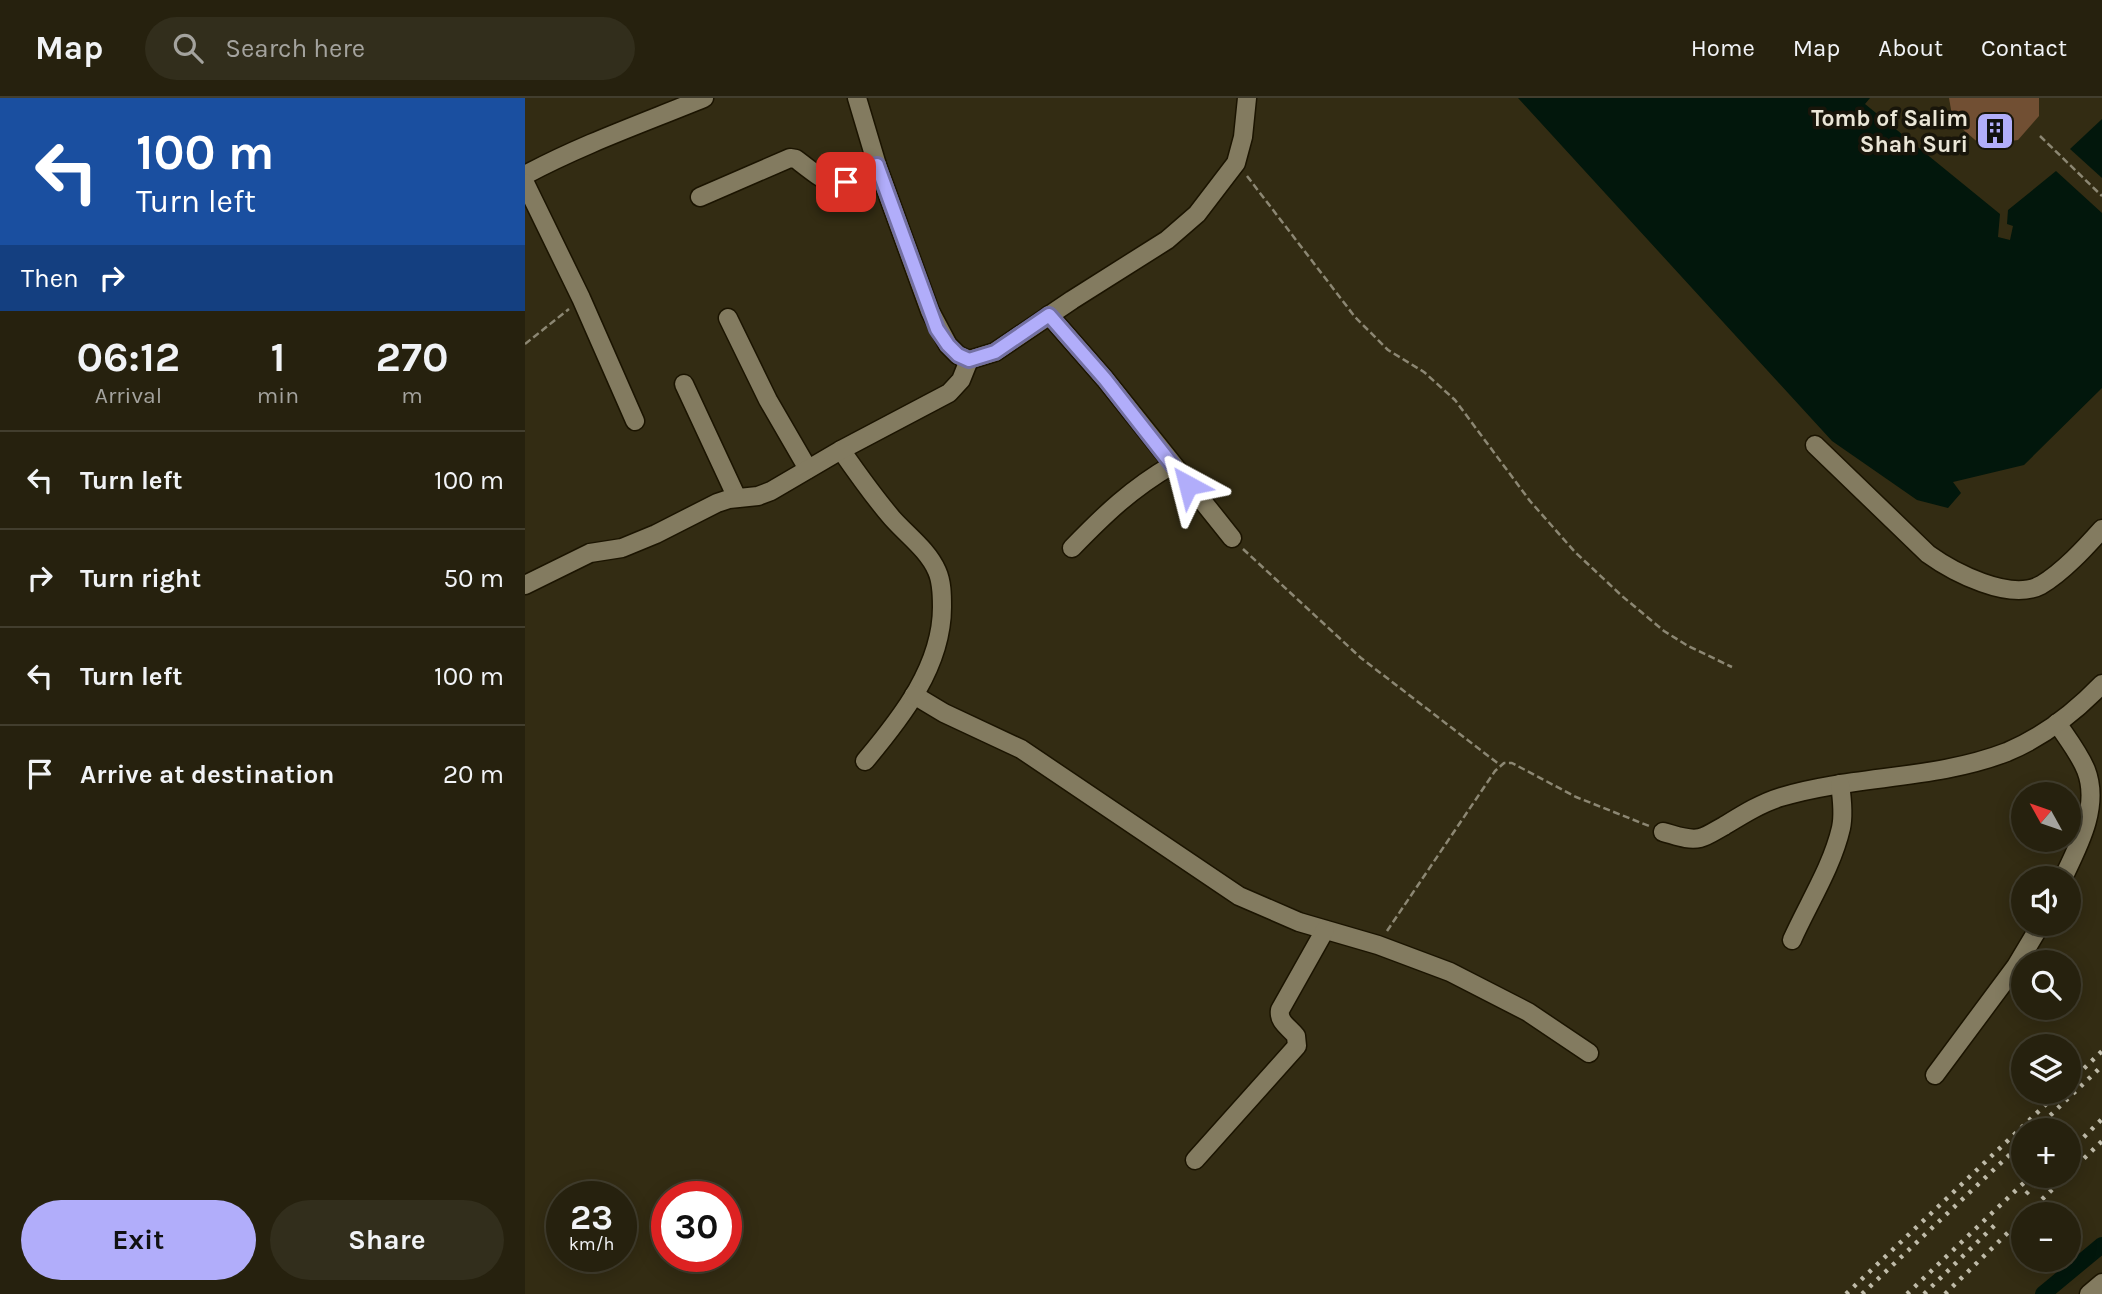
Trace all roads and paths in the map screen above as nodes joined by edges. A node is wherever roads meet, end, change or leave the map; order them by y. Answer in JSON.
{"nodes":[{"id":1,"x":704,"y":98,"type":"edge"},
{"id":2,"x":857,"y":98,"type":"edge"},
{"id":3,"x":1247,"y":98,"type":"edge"},
{"id":4,"x":2040,"y":136,"type":"dead end"},
{"id":5,"x":1236,"y":163,"type":"junction"},
{"id":6,"x":877,"y":165,"type":"junction"},
{"id":7,"x":525,"y":175,"type":"edge"},
{"id":8,"x":525,"y":183,"type":"edge"},
{"id":9,"x":2102,"y":196,"type":"edge"},
{"id":10,"x":700,"y":197,"type":"dead end"},
{"id":11,"x":581,"y":298,"type":"junction"},
{"id":12,"x":1049,"y":315,"type":"junction"},
{"id":13,"x":728,"y":318,"type":"dead end"},
{"id":14,"x":525,"y":344,"type":"edge"},
{"id":15,"x":969,"y":360,"type":"junction"},
{"id":16,"x":684,"y":384,"type":"dead end"},
{"id":17,"x":635,"y":421,"type":"dead end"},
{"id":18,"x":1815,"y":445,"type":"dead end"},
{"id":19,"x":841,"y":450,"type":"junction"},
{"id":20,"x":1172,"y":465,"type":"junction"},
{"id":21,"x":808,"y":469,"type":"junction"},
{"id":22,"x":737,"y":498,"type":"junction"},
{"id":23,"x":2102,"y":529,"type":"edge"},
{"id":24,"x":1232,"y":538,"type":"joint"},
{"id":25,"x":1072,"y":548,"type":"dead end"},
{"id":26,"x":525,"y":585,"type":"edge"},
{"id":27,"x":1732,"y":667,"type":"dead end"},
{"id":28,"x":2102,"y":684,"type":"edge"},
{"id":29,"x":914,"y":695,"type":"junction"},
{"id":30,"x":2057,"y":723,"type":"junction"},
{"id":31,"x":865,"y":761,"type":"dead end"},
{"id":32,"x":1500,"y":765,"type":"junction"},
{"id":33,"x":1840,"y":784,"type":"junction"},
{"id":34,"x":1664,"y":832,"type":"joint"},
{"id":35,"x":2068,"y":866,"type":"edge"},
{"id":36,"x":1325,"y":930,"type":"junction"},
{"id":37,"x":2034,"y":936,"type":"edge"},
{"id":38,"x":1792,"y":940,"type":"dead end"},
{"id":39,"x":1378,"y":945,"type":"junction"},
{"id":40,"x":1589,"y":1053,"type":"dead end"},
{"id":41,"x":1935,"y":1075,"type":"dead end"},
{"id":42,"x":1195,"y":1160,"type":"dead end"},
{"id":43,"x":2102,"y":1283,"type":"edge"},
{"id":44,"x":2089,"y":1294,"type":"edge"}],
"edges":[{"from":1,"to":7,"type":"street"},
{"from":2,"to":6,"type":"street"},
{"from":3,"to":5,"type":"street"},
{"from":4,"to":9,"type":"path"},
{"from":5,"to":12,"type":"street"},
{"from":5,"to":27,"type":"path"},
{"from":6,"to":10,"type":"street"},
{"from":6,"to":15,"type":"street"},
{"from":8,"to":11,"type":"street"},
{"from":11,"to":14,"type":"path"},
{"from":11,"to":17,"type":"street"},
{"from":12,"to":15,"type":"street"},
{"from":12,"to":20,"type":"street"},
{"from":13,"to":21,"type":"street"},
{"from":15,"to":19,"type":"street"},
{"from":16,"to":22,"type":"street"},
{"from":18,"to":23,"type":"street"},
{"from":19,"to":21,"type":"street"},
{"from":19,"to":29,"type":"street"},
{"from":20,"to":24,"type":"street"},
{"from":20,"to":25,"type":"street"},
{"from":21,"to":22,"type":"street"},
{"from":22,"to":26,"type":"street"},
{"from":24,"to":32,"type":"path"},
{"from":28,"to":30,"type":"street"},
{"from":29,"to":31,"type":"street"},
{"from":29,"to":36,"type":"street"},
{"from":30,"to":33,"type":"street"},
{"from":30,"to":35,"type":"street"},
{"from":32,"to":34,"type":"path"},
{"from":32,"to":39,"type":"path"},
{"from":33,"to":34,"type":"street"},
{"from":33,"to":38,"type":"street"},
{"from":36,"to":39,"type":"street"},
{"from":36,"to":42,"type":"street"},
{"from":37,"to":41,"type":"street"},
{"from":39,"to":40,"type":"street"},
{"from":43,"to":44,"type":"street"}]}
